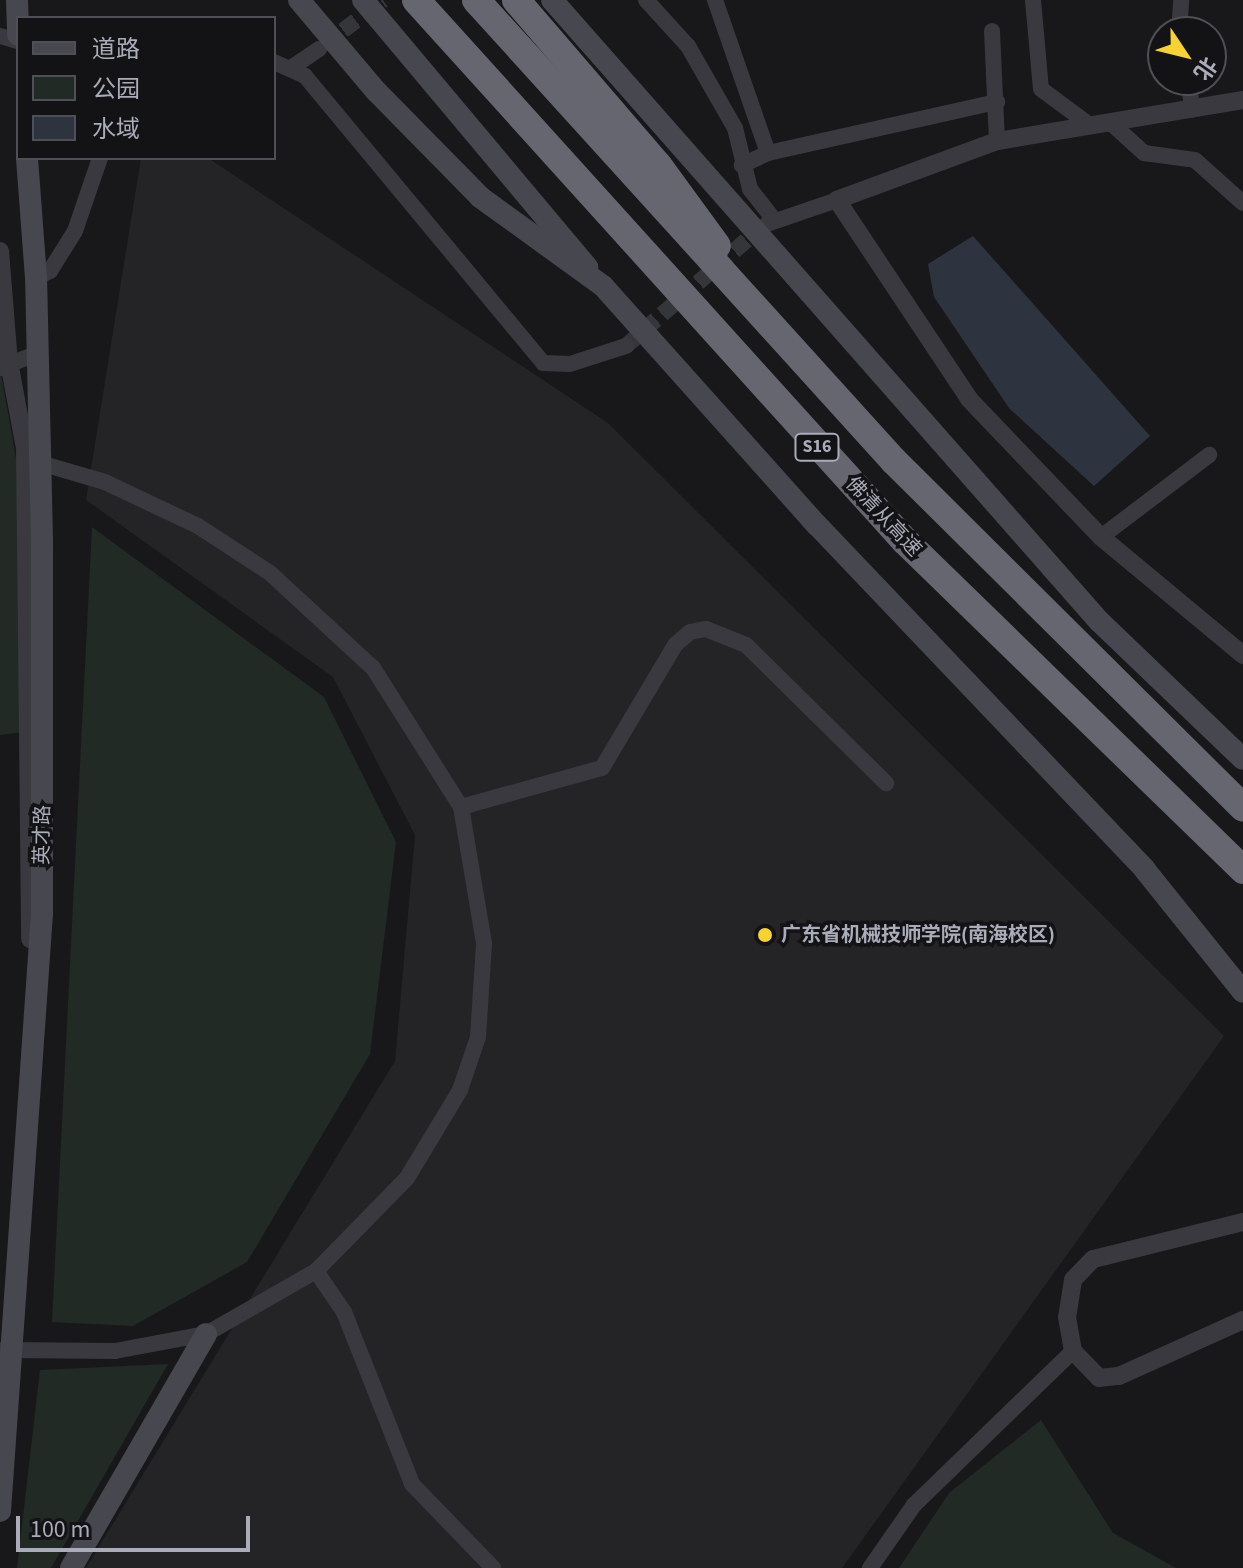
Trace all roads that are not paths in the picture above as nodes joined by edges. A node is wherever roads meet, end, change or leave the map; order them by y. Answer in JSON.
{"nodes":[{"id":1,"x":299,"y":0,"type":"edge"},
{"id":2,"x":363,"y":0,"type":"edge"},
{"id":3,"x":416,"y":0,"type":"edge"},
{"id":4,"x":476,"y":0,"type":"edge"},
{"id":5,"x":516,"y":0,"type":"edge"},
{"id":6,"x":552,"y":0,"type":"edge"},
{"id":7,"x":646,"y":0,"type":"edge"},
{"id":8,"x":715,"y":0,"type":"edge"},
{"id":9,"x":1033,"y":0,"type":"edge"},
{"id":10,"x":992,"y":31,"type":"dead end"},
{"id":11,"x":319,"y":49,"type":"tunnel mouth"},
{"id":12,"x":276,"y":63,"type":"edge"},
{"id":13,"x":291,"y":68,"type":"junction"},
{"id":14,"x":1191,"y":96,"type":"edge"},
{"id":15,"x":1243,"y":100,"type":"edge"},
{"id":16,"x":997,"y":102,"type":"junction"},
{"id":17,"x":1193,"y":110,"type":"junction"},
{"id":18,"x":1111,"y":123,"type":"junction"},
{"id":19,"x":1091,"y":126,"type":"junction"},
{"id":20,"x":997,"y":141,"type":"junction"},
{"id":21,"x":768,"y":153,"type":"junction"},
{"id":22,"x":27,"y":160,"type":"edge"},
{"id":23,"x":99,"y":160,"type":"edge"},
{"id":24,"x":742,"y":165,"type":"junction"},
{"id":25,"x":837,"y":200,"type":"junction"},
{"id":26,"x":1243,"y":203,"type":"edge"},
{"id":27,"x":774,"y":220,"type":"junction"},
{"id":28,"x":759,"y":229,"type":"tunnel mouth"},
{"id":29,"x":0,"y":251,"type":"edge"},
{"id":30,"x":36,"y":278,"type":"junction"},
{"id":31,"x":603,"y":286,"type":"junction"},
{"id":32,"x":781,"y":339,"type":"junction"},
{"id":33,"x":626,"y":346,"type":"tunnel mouth"},
{"id":34,"x":38,"y":353,"type":"junction"},
{"id":35,"x":5,"y":365,"type":"edge"},
{"id":36,"x":1209,"y":455,"type":"dead end"},
{"id":37,"x":40,"y":463,"type":"junction"},
{"id":38,"x":1101,"y":537,"type":"junction"},
{"id":39,"x":1243,"y":655,"type":"edge"},
{"id":40,"x":1243,"y":759,"type":"edge"},
{"id":41,"x":886,"y":783,"type":"dead end"},
{"id":42,"x":461,"y":807,"type":"junction"},
{"id":43,"x":1243,"y":808,"type":"edge"},
{"id":44,"x":1243,"y":870,"type":"edge"},
{"id":45,"x":1243,"y":992,"type":"edge"},
{"id":46,"x":1243,"y":1222,"type":"edge"},
{"id":47,"x":316,"y":1271,"type":"junction"},
{"id":48,"x":1243,"y":1320,"type":"edge"},
{"id":49,"x":206,"y":1334,"type":"junction"},
{"id":50,"x":1073,"y":1351,"type":"junction"},
{"id":51,"x":4,"y":1355,"type":"edge"},
{"id":52,"x":0,"y":1511,"type":"edge"},
{"id":53,"x":71,"y":1568,"type":"edge"},
{"id":54,"x":493,"y":1568,"type":"edge"},
{"id":55,"x":870,"y":1568,"type":"edge"}],
"edges":[{"from":1,"to":31,"type":"main road"},
{"from":2,"to":31,"type":"main road"},
{"from":3,"to":44,"type":"highway","name":"佛清从高速","number":"S16"},
{"from":4,"to":32,"type":"highway","number":"S16"},
{"from":5,"to":32,"type":"highway"},
{"from":6,"to":40,"type":"main road"},
{"from":7,"to":24,"type":"street"},
{"from":8,"to":21,"type":"street"},
{"from":9,"to":19,"type":"street"},
{"from":10,"to":16,"type":"street"},
{"from":11,"to":13,"type":"street"},
{"from":12,"to":13,"type":"street"},
{"from":13,"to":33,"type":"street"},
{"from":14,"to":17,"type":"street"},
{"from":15,"to":17,"type":"street"},
{"from":16,"to":20,"type":"street"},
{"from":16,"to":21,"type":"street"},
{"from":17,"to":18,"type":"street"},
{"from":18,"to":19,"type":"street"},
{"from":18,"to":26,"type":"street"},
{"from":19,"to":20,"type":"street"},
{"from":20,"to":25,"type":"street"},
{"from":21,"to":24,"type":"street"},
{"from":22,"to":30,"type":"main road","name":"英才路"},
{"from":23,"to":30,"type":"street"},
{"from":24,"to":27,"type":"street"},
{"from":25,"to":27,"type":"street"},
{"from":25,"to":38,"type":"street"},
{"from":27,"to":28,"type":"street"},
{"from":29,"to":35,"type":"street","name":"英才路"},
{"from":30,"to":34,"type":"main road","name":"英才路"},
{"from":31,"to":45,"type":"main road"},
{"from":32,"to":43,"type":"highway","number":"S16"},
{"from":34,"to":35,"type":"street"},
{"from":34,"to":37,"type":"main road","name":"英才路"},
{"from":35,"to":51,"type":"street","name":"英才路"},
{"from":36,"to":38,"type":"street"},
{"from":37,"to":42,"type":"street"},
{"from":37,"to":51,"type":"main road","name":"英才路"},
{"from":38,"to":39,"type":"street"},
{"from":41,"to":42,"type":"street"},
{"from":42,"to":47,"type":"street"},
{"from":46,"to":50,"type":"street"},
{"from":47,"to":49,"type":"street"},
{"from":47,"to":54,"type":"street"},
{"from":48,"to":50,"type":"street"},
{"from":49,"to":51,"type":"street"},
{"from":49,"to":53,"type":"main road"},
{"from":50,"to":55,"type":"street"},
{"from":51,"to":52,"type":"main road","name":"英才路"}]}
